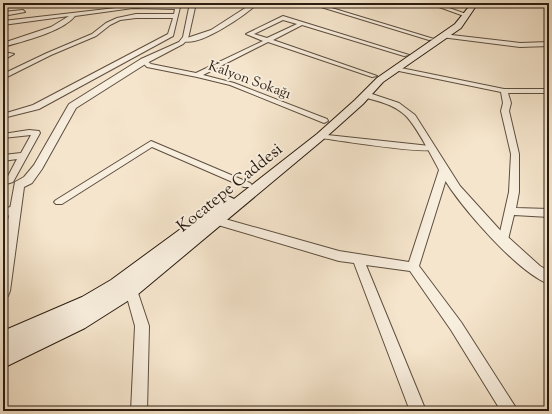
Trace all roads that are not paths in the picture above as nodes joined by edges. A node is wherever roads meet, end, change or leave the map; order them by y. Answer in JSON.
{"nodes":[{"id":1,"x":35,"y":3,"type":"edge"},
{"id":2,"x":193,"y":3,"type":"edge"},
{"id":3,"x":256,"y":3,"type":"edge"},
{"id":4,"x":310,"y":3,"type":"edge"},
{"id":5,"x":430,"y":3,"type":"edge"},
{"id":6,"x":475,"y":3,"type":"edge"},
{"id":7,"x":179,"y":5,"type":"edge"},
{"id":8,"x":3,"y":6,"type":"edge"},
{"id":9,"x":23,"y":11,"type":"dead end"},
{"id":10,"x":3,"y":14,"type":"edge"},
{"id":11,"x":74,"y":14,"type":"junction"},
{"id":12,"x":176,"y":16,"type":"junction"},
{"id":13,"x":464,"y":18,"type":"junction"},
{"id":14,"x":3,"y":23,"type":"edge"},
{"id":15,"x":301,"y":24,"type":"junction"},
{"id":16,"x":437,"y":37,"type":"junction"},
{"id":17,"x":184,"y":40,"type":"junction"},
{"id":18,"x":267,"y":40,"type":"junction"},
{"id":19,"x":549,"y":44,"type":"edge"},
{"id":20,"x":3,"y":45,"type":"edge"},
{"id":21,"x":11,"y":54,"type":"dead end"},
{"id":22,"x":406,"y":55,"type":"junction"},
{"id":23,"x":3,"y":58,"type":"edge"},
{"id":24,"x":144,"y":61,"type":"junction"},
{"id":25,"x":396,"y":68,"type":"junction"},
{"id":26,"x":197,"y":75,"type":"junction"},
{"id":27,"x":374,"y":76,"type":"junction"},
{"id":28,"x":3,"y":77,"type":"edge"},
{"id":29,"x":504,"y":91,"type":"junction"},
{"id":30,"x":549,"y":91,"type":"edge"},
{"id":31,"x":361,"y":94,"type":"junction"},
{"id":32,"x":3,"y":116,"type":"edge"},
{"id":33,"x":324,"y":121,"type":"junction"},
{"id":34,"x":3,"y":136,"type":"edge"},
{"id":35,"x":321,"y":136,"type":"junction"},
{"id":36,"x":430,"y":149,"type":"junction"},
{"id":37,"x":25,"y":155,"type":"junction"},
{"id":38,"x":3,"y":158,"type":"edge"},
{"id":39,"x":444,"y":170,"type":"junction"},
{"id":40,"x":3,"y":182,"type":"edge"},
{"id":41,"x":19,"y":185,"type":"junction"},
{"id":42,"x":247,"y":185,"type":"junction"},
{"id":43,"x":3,"y":188,"type":"edge"},
{"id":44,"x":59,"y":202,"type":"dead end"},
{"id":45,"x":14,"y":210,"type":"junction"},
{"id":46,"x":510,"y":211,"type":"junction"},
{"id":47,"x":3,"y":213,"type":"edge"},
{"id":48,"x":549,"y":213,"type":"edge"},
{"id":49,"x":218,"y":221,"type":"junction"},
{"id":50,"x":504,"y":241,"type":"junction"},
{"id":51,"x":358,"y":259,"type":"junction"},
{"id":52,"x":413,"y":268,"type":"junction"},
{"id":53,"x":549,"y":278,"type":"edge"},
{"id":54,"x":131,"y":290,"type":"junction"},
{"id":55,"x":3,"y":291,"type":"edge"},
{"id":56,"x":3,"y":340,"type":"edge"},
{"id":57,"x":3,"y":358,"type":"edge"},
{"id":58,"x":140,"y":411,"type":"edge"},
{"id":59,"x":418,"y":411,"type":"edge"},
{"id":60,"x":510,"y":411,"type":"edge"}],
"edges":[{"from":1,"to":8,"type":"street"},
{"from":2,"to":17,"type":"street"},
{"from":3,"to":17,"type":"street"},
{"from":4,"to":16,"type":"street"},
{"from":5,"to":13,"type":"street"},
{"from":6,"to":13,"type":"main road","name":"Kocatepe Caddesi"},
{"from":7,"to":11,"type":"street"},
{"from":7,"to":12,"type":"street"},
{"from":9,"to":10,"type":"street"},
{"from":11,"to":14,"type":"street"},
{"from":11,"to":20,"type":"street"},
{"from":12,"to":28,"type":"street"},
{"from":12,"to":32,"type":"street"},
{"from":13,"to":16,"type":"main road","name":"Kocatepe Caddesi"},
{"from":15,"to":18,"type":"street"},
{"from":15,"to":18,"type":"street"},
{"from":15,"to":22,"type":"street"},
{"from":16,"to":19,"type":"street"},
{"from":16,"to":22,"type":"main road","name":"Kocatepe Caddesi"},
{"from":16,"to":25,"type":"main road","name":"Kocatepe Caddesi"},
{"from":17,"to":24,"type":"street"},
{"from":18,"to":26,"type":"street"},
{"from":18,"to":27,"type":"street"},
{"from":21,"to":23,"type":"street"},
{"from":22,"to":27,"type":"main road","name":"Kocatepe Caddesi"},
{"from":24,"to":26,"type":"street","name":"Kalyon Sokağı"},
{"from":24,"to":41,"type":"street"},
{"from":25,"to":29,"type":"street"},
{"from":25,"to":31,"type":"main road","name":"Kocatepe Caddesi"},
{"from":26,"to":33,"type":"street","name":"Kalyon Sokağı"},
{"from":27,"to":31,"type":"main road","name":"Kocatepe Caddesi"},
{"from":29,"to":30,"type":"street"},
{"from":29,"to":46,"type":"street"},
{"from":31,"to":33,"type":"main road","name":"Kocatepe Caddesi"},
{"from":31,"to":35,"type":"main road","name":"Kocatepe Caddesi"},
{"from":31,"to":36,"type":"street"},
{"from":33,"to":42,"type":"main road","name":"Kocatepe Caddesi"},
{"from":34,"to":37,"type":"street"},
{"from":35,"to":36,"type":"street"},
{"from":35,"to":49,"type":"main road","name":"Kocatepe Caddesi"},
{"from":36,"to":39,"type":"street"},
{"from":37,"to":38,"type":"street"},
{"from":37,"to":40,"type":"street"},
{"from":39,"to":50,"type":"street"},
{"from":39,"to":52,"type":"street"},
{"from":41,"to":43,"type":"street"},
{"from":41,"to":45,"type":"street"},
{"from":42,"to":44,"type":"street"},
{"from":42,"to":56,"type":"main road","name":"Kocatepe Caddesi"},
{"from":45,"to":47,"type":"street"},
{"from":45,"to":55,"type":"street"},
{"from":46,"to":48,"type":"street"},
{"from":46,"to":50,"type":"street"},
{"from":49,"to":51,"type":"street"},
{"from":49,"to":54,"type":"main road","name":"Kocatepe Caddesi"},
{"from":50,"to":53,"type":"street"},
{"from":51,"to":52,"type":"street"},
{"from":51,"to":59,"type":"street"},
{"from":52,"to":60,"type":"street"},
{"from":54,"to":57,"type":"main road","name":"Kocatepe Caddesi"},
{"from":54,"to":58,"type":"street"}]}
